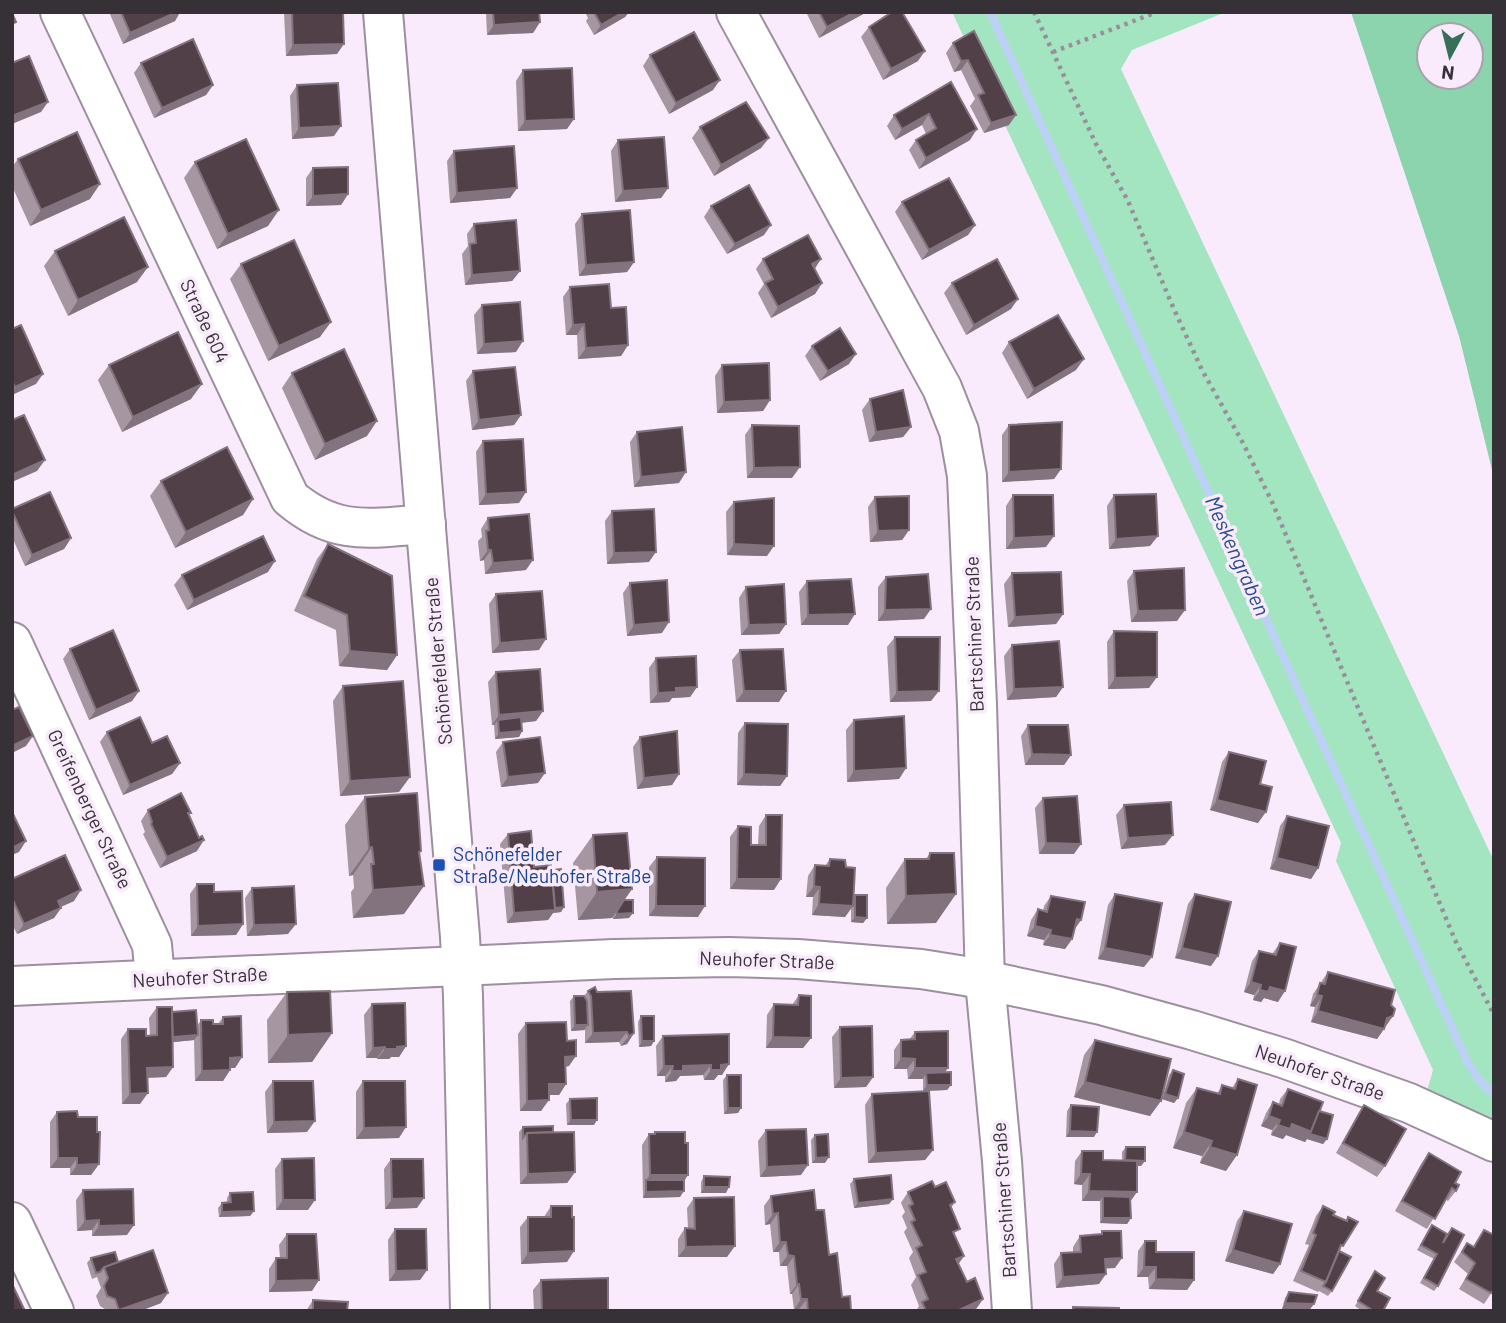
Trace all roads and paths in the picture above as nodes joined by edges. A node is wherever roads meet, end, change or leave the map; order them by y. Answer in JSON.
{"nodes":[{"id":1,"x":60,"y":12,"type":"edge"},
{"id":2,"x":383,"y":12,"type":"edge"},
{"id":3,"x":736,"y":12,"type":"edge"},
{"id":4,"x":1034,"y":12,"type":"edge"},
{"id":5,"x":1157,"y":12,"type":"edge"},
{"id":6,"x":1053,"y":52,"type":"junction"},
{"id":7,"x":426,"y":524,"type":"junction"},
{"id":8,"x":12,"y":642,"type":"edge"},
{"id":9,"x":461,"y":965,"type":"junction"},
{"id":10,"x":155,"y":978,"type":"junction"},
{"id":11,"x":985,"y":981,"type":"junction"},
{"id":12,"x":12,"y":986,"type":"edge"},
{"id":13,"x":1494,"y":1015,"type":"edge"},
{"id":14,"x":1494,"y":1142,"type":"edge"},
{"id":15,"x":12,"y":1222,"type":"edge"},
{"id":16,"x":54,"y":1311,"type":"edge"},
{"id":17,"x":470,"y":1311,"type":"edge"},
{"id":18,"x":1012,"y":1311,"type":"edge"}],
"edges":[{"from":1,"to":7,"type":"street","name":"Straße 604"},
{"from":2,"to":7,"type":"street","name":"Schönefelder Straße"},
{"from":3,"to":11,"type":"street","name":"Bartschiner Straße"},
{"from":4,"to":6,"type":"path"},
{"from":5,"to":6,"type":"path"},
{"from":6,"to":13,"type":"path"},
{"from":7,"to":9,"type":"street","name":"Schönefelder Straße"},
{"from":8,"to":10,"type":"street","name":"Greifenberger Straße"},
{"from":9,"to":10,"type":"street","name":"Neuhofer Straße"},
{"from":9,"to":11,"type":"street","name":"Neuhofer Straße"},
{"from":9,"to":17,"type":"street","name":"Schönefelder Straße"},
{"from":10,"to":12,"type":"street","name":"Neuhofer Straße"},
{"from":11,"to":14,"type":"street","name":"Neuhofer Straße"},
{"from":11,"to":18,"type":"street","name":"Bartschiner Straße"},
{"from":15,"to":16,"type":"street"}]}
